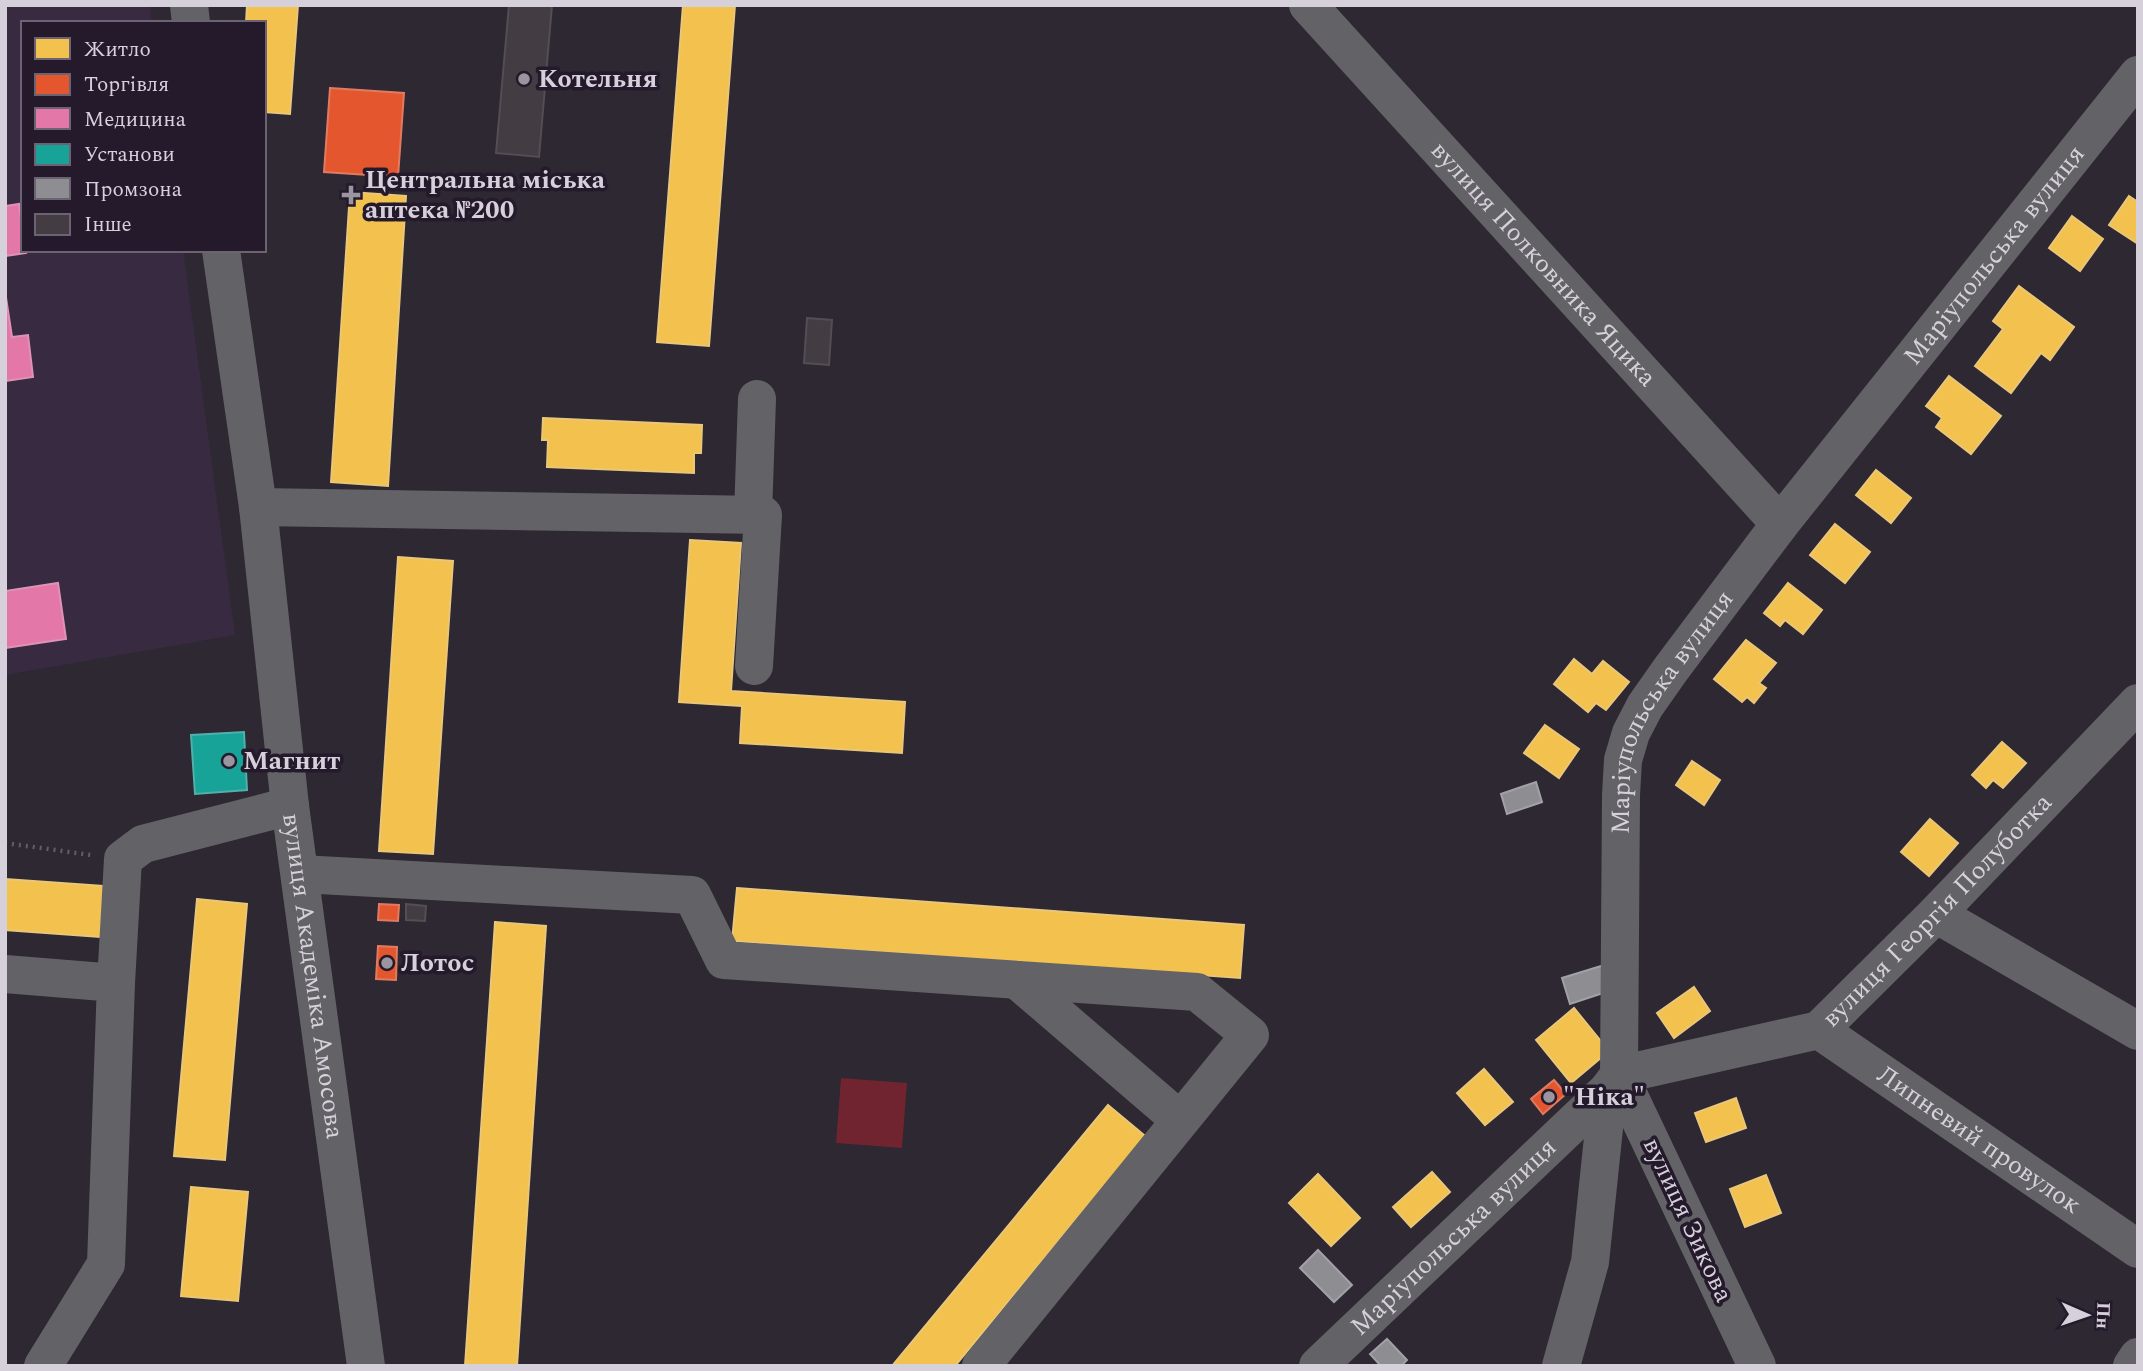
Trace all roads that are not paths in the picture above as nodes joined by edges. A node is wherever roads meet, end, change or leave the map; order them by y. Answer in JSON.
{"nodes":[{"id":1,"x":1308,"y":5,"type":"edge"},
{"id":2,"x":2138,"y":75,"type":"edge"},
{"id":3,"x":221,"y":252,"type":"edge"},
{"id":4,"x":757,"y":399,"type":"dead end"},
{"id":5,"x":258,"y":507,"type":"junction"},
{"id":6,"x":753,"y":515,"type":"junction"},
{"id":7,"x":1780,"y":524,"type":"junction"},
{"id":8,"x":754,"y":666,"type":"dead end"},
{"id":9,"x":2138,"y":703,"type":"edge"},
{"id":10,"x":290,"y":806,"type":"junction"},
{"id":11,"x":300,"y":874,"type":"junction"},
{"id":12,"x":1936,"y":914,"type":"junction"},
{"id":13,"x":5,"y":974,"type":"edge"},
{"id":14,"x":1017,"y":980,"type":"junction"},
{"id":15,"x":116,"y":983,"type":"junction"},
{"id":16,"x":1819,"y":1030,"type":"junction"},
{"id":17,"x":2138,"y":1031,"type":"edge"},
{"id":18,"x":1614,"y":1082,"type":"junction"},
{"id":19,"x":1180,"y":1121,"type":"junction"},
{"id":20,"x":2138,"y":1249,"type":"edge"},
{"id":21,"x":2138,"y":1357,"type":"edge"},
{"id":22,"x":43,"y":1366,"type":"edge"},
{"id":23,"x":366,"y":1366,"type":"edge"},
{"id":24,"x":981,"y":1366,"type":"edge"},
{"id":25,"x":1318,"y":1366,"type":"edge"},
{"id":26,"x":1561,"y":1366,"type":"edge"},
{"id":27,"x":1757,"y":1366,"type":"edge"},
{"id":28,"x":2132,"y":1366,"type":"edge"}],
"edges":[{"from":1,"to":7,"type":"street","name":"вулиця Полковника Яцика"},
{"from":2,"to":7,"type":"street","name":"Маріупольська вулиця"},
{"from":3,"to":5,"type":"street","name":"вулиця Академіка Амосова"},
{"from":4,"to":6,"type":"street"},
{"from":5,"to":6,"type":"street"},
{"from":5,"to":10,"type":"street","name":"вулиця Академіка Амосова"},
{"from":6,"to":8,"type":"street"},
{"from":7,"to":18,"type":"street","name":"Маріупольська вулиця"},
{"from":9,"to":12,"type":"street","name":"вулиця Георгія Полуботка"},
{"from":10,"to":11,"type":"street","name":"вулиця Академіка Амосова"},
{"from":10,"to":15,"type":"street"},
{"from":11,"to":14,"type":"street"},
{"from":11,"to":23,"type":"street","name":"вулиця Академіка Амосова"},
{"from":12,"to":16,"type":"street","name":"вулиця Георгія Полуботка"},
{"from":12,"to":17,"type":"street"},
{"from":13,"to":15,"type":"street"},
{"from":14,"to":19,"type":"street"},
{"from":14,"to":19,"type":"street"},
{"from":15,"to":22,"type":"street"},
{"from":16,"to":18,"type":"street","name":"вулиця Георгія Полуботка"},
{"from":16,"to":20,"type":"street","name":"Липневий провулок"},
{"from":18,"to":25,"type":"street","name":"Маріупольська вулиця"},
{"from":18,"to":26,"type":"street"},
{"from":18,"to":27,"type":"street","name":"вулиця Зикова"},
{"from":19,"to":24,"type":"street"},
{"from":21,"to":28,"type":"street"}]}
